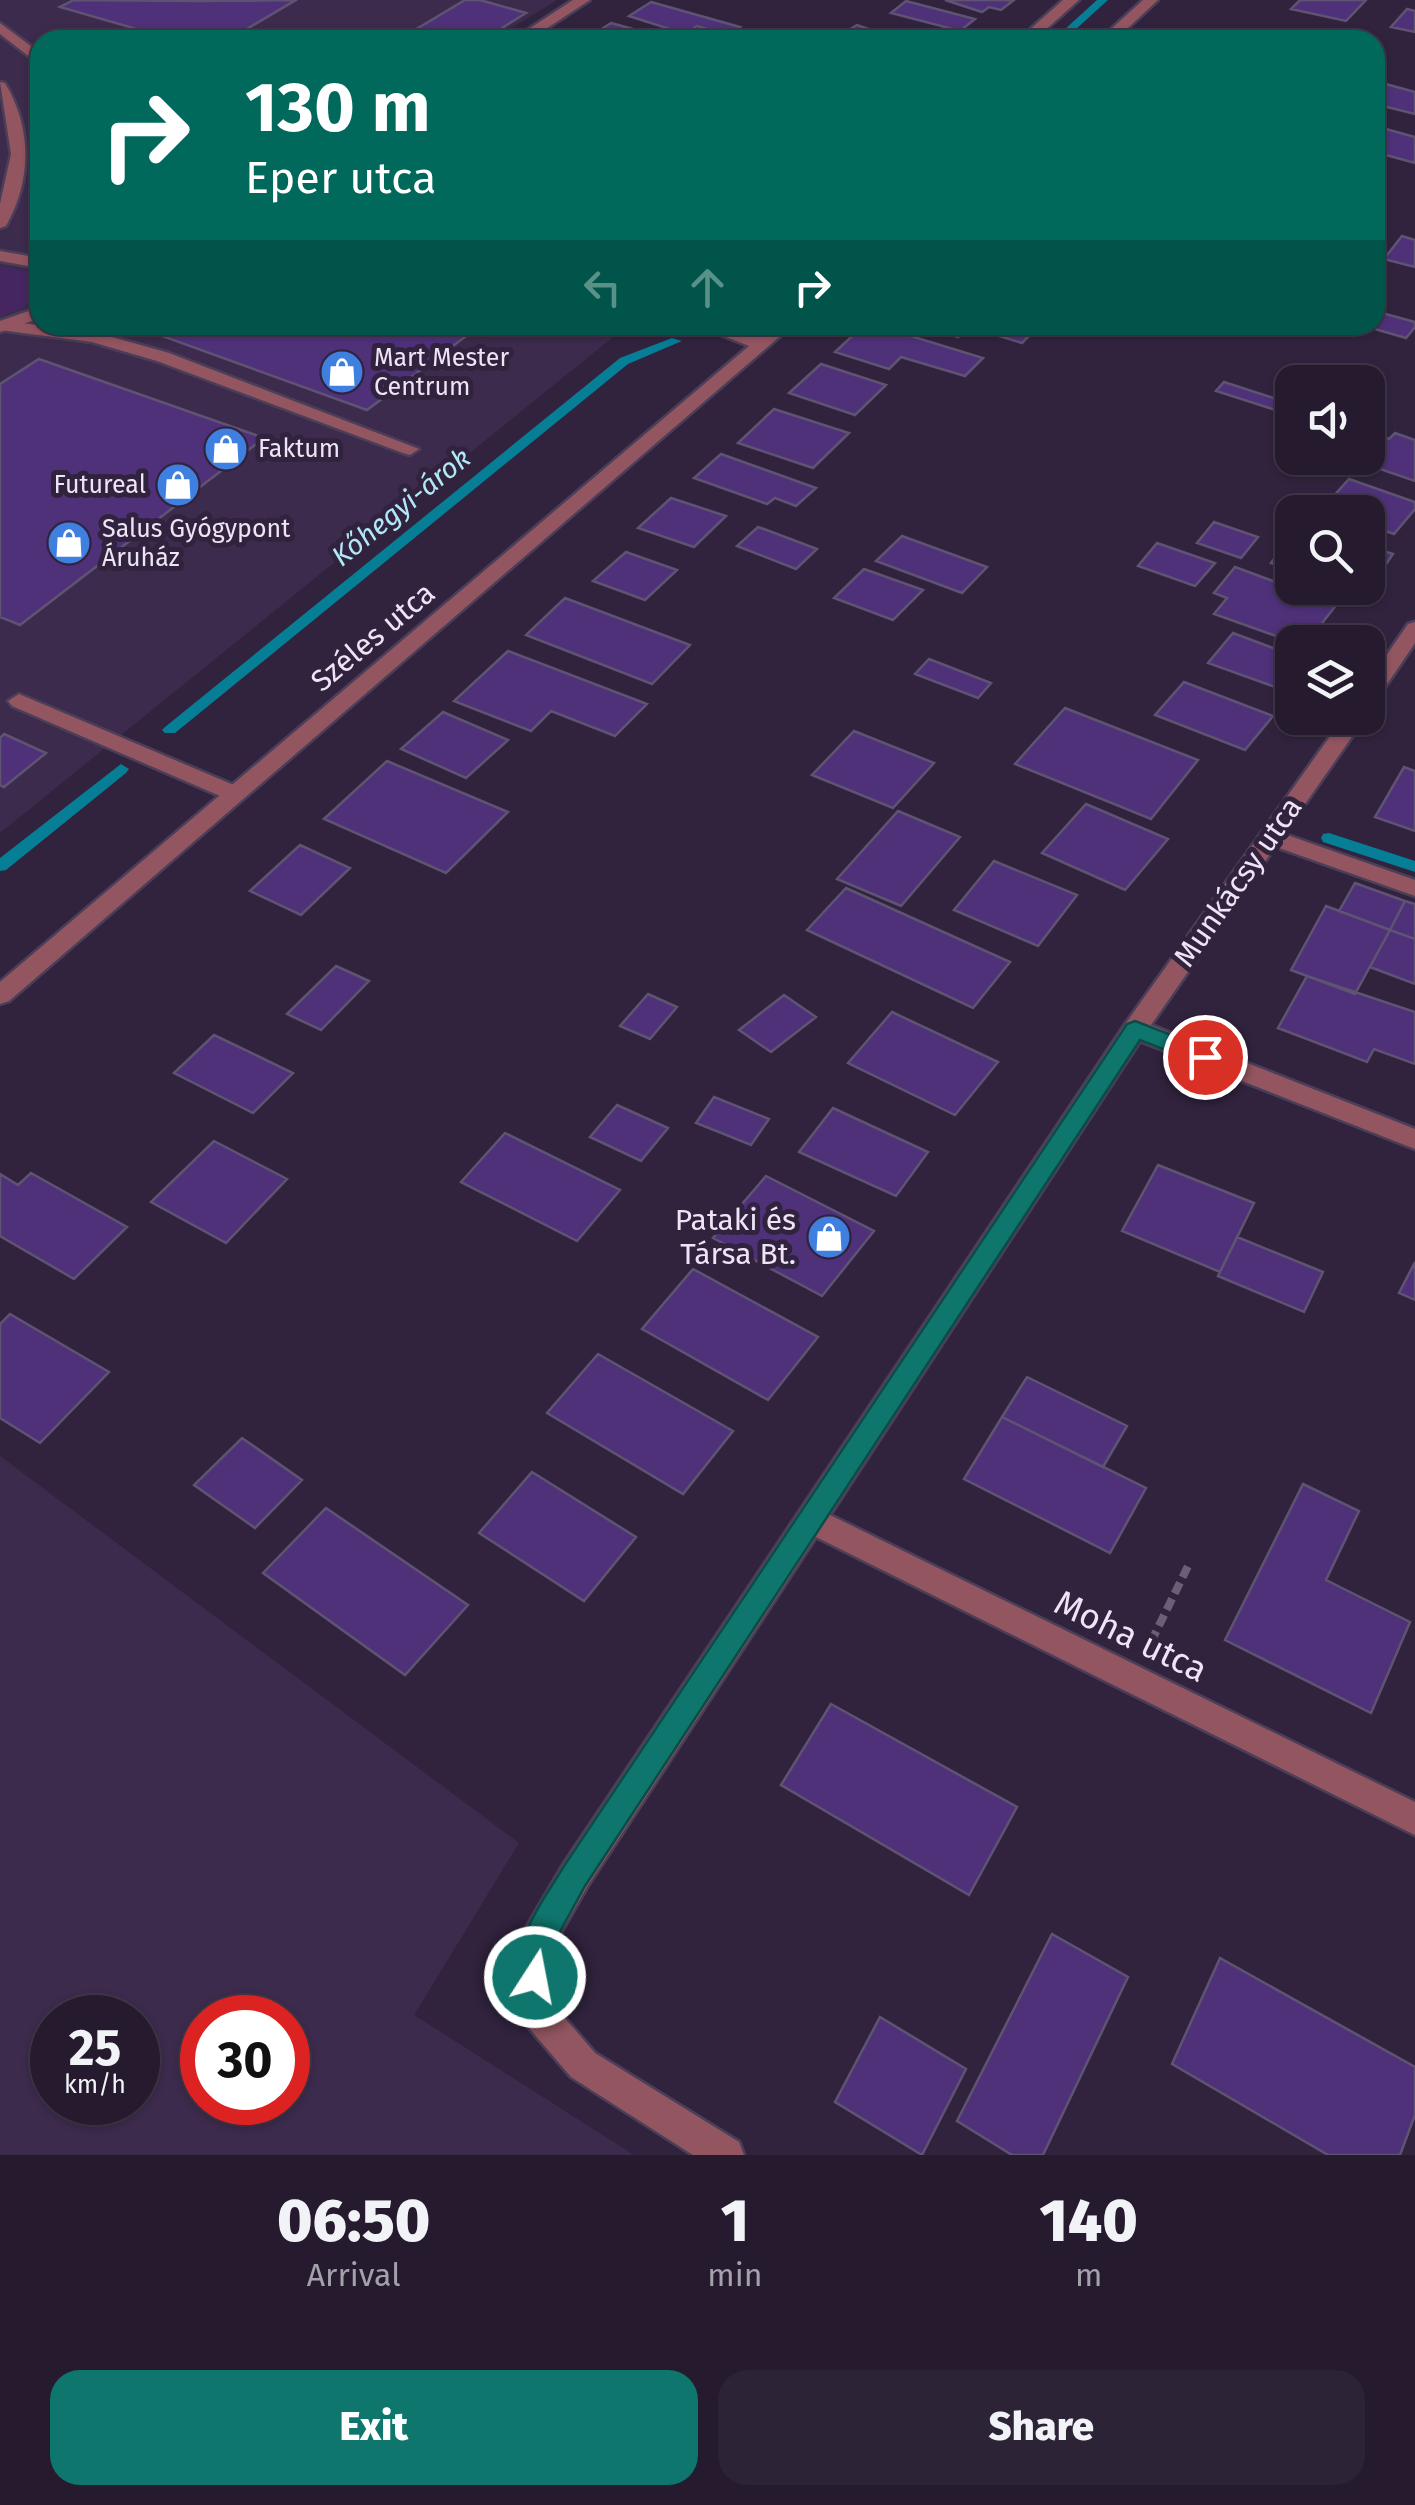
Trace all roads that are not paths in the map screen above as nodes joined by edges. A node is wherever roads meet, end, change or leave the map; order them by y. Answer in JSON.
{"nodes":[{"id":1,"x":583,"y":0,"type":"edge"},
{"id":2,"x":1072,"y":0,"type":"edge"},
{"id":3,"x":1151,"y":0,"type":"edge"},
{"id":4,"x":0,"y":27,"type":"edge"},
{"id":5,"x":535,"y":30,"type":"edge"},
{"id":6,"x":1037,"y":30,"type":"edge"},
{"id":7,"x":1117,"y":30,"type":"edge"},
{"id":8,"x":30,"y":52,"type":"edge"},
{"id":9,"x":0,"y":86,"type":"edge"},
{"id":10,"x":0,"y":224,"type":"edge"},
{"id":11,"x":0,"y":256,"type":"edge"},
{"id":12,"x":30,"y":261,"type":"edge"},
{"id":13,"x":30,"y":316,"type":"edge"},
{"id":14,"x":2,"y":327,"type":"edge"},
{"id":15,"x":30,"y":330,"type":"edge"},
{"id":16,"x":76,"y":335,"type":"edge"},
{"id":17,"x":133,"y":335,"type":"edge"},
{"id":18,"x":735,"y":335,"type":"edge"},
{"id":19,"x":772,"y":335,"type":"edge"},
{"id":20,"x":762,"y":344,"type":"junction"},
{"id":21,"x":163,"y":356,"type":"junction"},
{"id":22,"x":410,"y":450,"type":"dead end"},
{"id":23,"x":1415,"y":628,"type":"edge"},
{"id":24,"x":1385,"y":673,"type":"edge"},
{"id":25,"x":19,"y":701,"type":"dead end"},
{"id":26,"x":1342,"y":735,"type":"edge"},
{"id":27,"x":235,"y":794,"type":"junction"},
{"id":28,"x":1270,"y":837,"type":"junction"},
{"id":29,"x":1415,"y":888,"type":"edge"},
{"id":30,"x":0,"y":995,"type":"edge"},
{"id":31,"x":1135,"y":1029,"type":"junction"},
{"id":32,"x":1415,"y":1139,"type":"edge"},
{"id":33,"x":813,"y":1521,"type":"junction"},
{"id":34,"x":1415,"y":1819,"type":"edge"},
{"id":35,"x":726,"y":2155,"type":"edge"}],
"edges":[{"from":1,"to":5,"type":"street"},
{"from":2,"to":6,"type":"street"},
{"from":3,"to":7,"type":"street"},
{"from":4,"to":8,"type":"street"},
{"from":9,"to":10,"type":"street"},
{"from":11,"to":12,"type":"street"},
{"from":13,"to":14,"type":"street"},
{"from":14,"to":15,"type":"street"},
{"from":16,"to":21,"type":"street"},
{"from":17,"to":21,"type":"street"},
{"from":18,"to":20,"type":"street"},
{"from":19,"to":20,"type":"street","name":"Széles utca"},
{"from":20,"to":27,"type":"street","name":"Széles utca"},
{"from":21,"to":22,"type":"street"},
{"from":23,"to":24,"type":"street"},
{"from":25,"to":27,"type":"street"},
{"from":26,"to":28,"type":"street","name":"Munkácsy utca"},
{"from":27,"to":30,"type":"street","name":"Széles utca"},
{"from":28,"to":29,"type":"street"},
{"from":28,"to":31,"type":"street","name":"Munkácsy utca"},
{"from":31,"to":32,"type":"street"},
{"from":31,"to":33,"type":"street","name":"Munkácsy utca"},
{"from":33,"to":34,"type":"street","name":"Moha utca"},
{"from":33,"to":35,"type":"street","name":"Munkácsy utca"}]}
